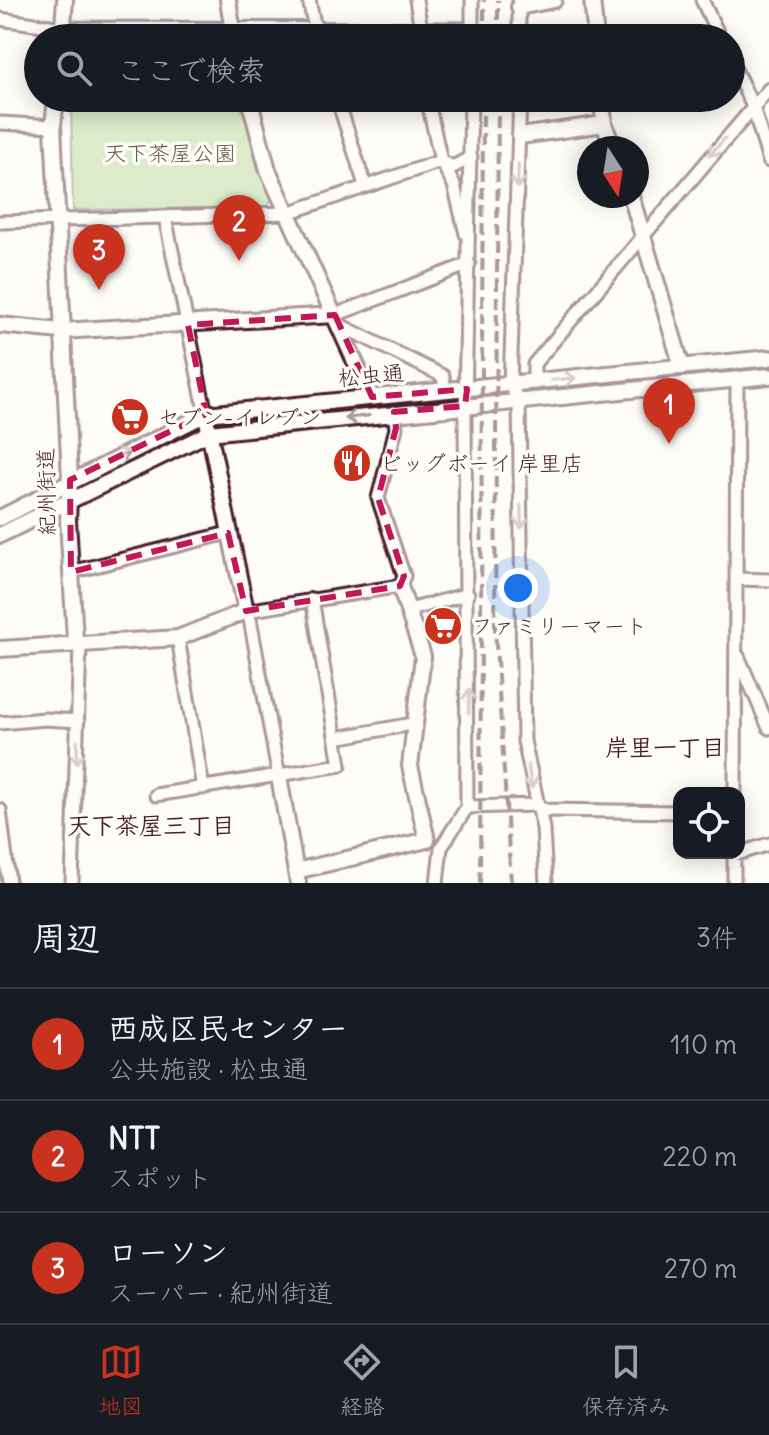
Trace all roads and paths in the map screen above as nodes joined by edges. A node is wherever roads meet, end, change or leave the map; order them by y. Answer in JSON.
{"nodes":[{"id":1,"x":65,"y":0,"type":"edge"},
{"id":2,"x":228,"y":0,"type":"edge"},
{"id":3,"x":309,"y":0,"type":"edge"},
{"id":4,"x":416,"y":0,"type":"edge"},
{"id":5,"x":472,"y":0,"type":"edge"},
{"id":6,"x":554,"y":0,"type":"edge"},
{"id":7,"x":592,"y":0,"type":"edge"},
{"id":8,"x":702,"y":0,"type":"edge"},
{"id":9,"x":519,"y":4,"type":"edge"},
{"id":10,"x":0,"y":19,"type":"edge"},
{"id":11,"x":24,"y":24,"type":"edge"},
{"id":12,"x":63,"y":24,"type":"edge"},
{"id":13,"x":231,"y":24,"type":"edge"},
{"id":14,"x":314,"y":24,"type":"edge"},
{"id":15,"x":416,"y":24,"type":"edge"},
{"id":16,"x":472,"y":24,"type":"edge"},
{"id":17,"x":595,"y":24,"type":"edge"},
{"id":18,"x":713,"y":24,"type":"edge"},
{"id":19,"x":769,"y":89,"type":"edge"},
{"id":20,"x":745,"y":90,"type":"edge"},
{"id":21,"x":753,"y":107,"type":"junction"},
{"id":22,"x":54,"y":112,"type":"edge"},
{"id":23,"x":253,"y":112,"type":"edge"},
{"id":24,"x":342,"y":112,"type":"edge"},
{"id":25,"x":430,"y":112,"type":"edge"},
{"id":26,"x":471,"y":112,"type":"edge"},
{"id":27,"x":520,"y":112,"type":"edge"},
{"id":28,"x":603,"y":112,"type":"edge"},
{"id":29,"x":0,"y":123,"type":"edge"},
{"id":30,"x":604,"y":124,"type":"junction"},
{"id":31,"x":53,"y":126,"type":"junction"},
{"id":32,"x":520,"y":136,"type":"junction"},
{"id":33,"x":608,"y":136,"type":"edge"},
{"id":34,"x":471,"y":157,"type":"junction"},
{"id":35,"x":441,"y":161,"type":"junction"},
{"id":36,"x":769,"y":161,"type":"edge"},
{"id":37,"x":365,"y":185,"type":"junction"},
{"id":38,"x":635,"y":208,"type":"edge"},
{"id":39,"x":288,"y":213,"type":"junction"},
{"id":40,"x":165,"y":217,"type":"junction"},
{"id":41,"x":57,"y":221,"type":"junction"},
{"id":42,"x":0,"y":222,"type":"edge"},
{"id":43,"x":645,"y":234,"type":"junction"},
{"id":44,"x":470,"y":251,"type":"junction"},
{"id":45,"x":469,"y":264,"type":"junction"},
{"id":46,"x":336,"y":319,"type":"junction"},
{"id":47,"x":0,"y":325,"type":"edge"},
{"id":48,"x":188,"y":325,"type":"junction"},
{"id":49,"x":61,"y":331,"type":"junction"},
{"id":50,"x":769,"y":358,"type":"edge"},
{"id":51,"x":682,"y":367,"type":"junction"},
{"id":52,"x":769,"y":376,"type":"edge"},
{"id":53,"x":737,"y":380,"type":"junction"},
{"id":54,"x":534,"y":383,"type":"junction"},
{"id":55,"x":510,"y":385,"type":"junction"},
{"id":56,"x":467,"y":389,"type":"junction"},
{"id":57,"x":445,"y":391,"type":"junction"},
{"id":58,"x":371,"y":397,"type":"junction"},
{"id":59,"x":519,"y":401,"type":"junction"},
{"id":60,"x":465,"y":406,"type":"junction"},
{"id":61,"x":394,"y":412,"type":"junction"},
{"id":62,"x":206,"y":414,"type":"junction"},
{"id":63,"x":209,"y":433,"type":"junction"},
{"id":64,"x":70,"y":480,"type":"junction"},
{"id":65,"x":68,"y":501,"type":"junction"},
{"id":66,"x":0,"y":518,"type":"edge"},
{"id":67,"x":228,"y":533,"type":"junction"},
{"id":68,"x":0,"y":535,"type":"edge"},
{"id":69,"x":71,"y":572,"type":"junction"},
{"id":70,"x":737,"y":579,"type":"junction"},
{"id":71,"x":769,"y":580,"type":"edge"},
{"id":72,"x":400,"y":586,"type":"junction"},
{"id":73,"x":468,"y":594,"type":"junction"},
{"id":74,"x":312,"y":599,"type":"junction"},
{"id":75,"x":409,"y":610,"type":"junction"},
{"id":76,"x":246,"y":611,"type":"junction"},
{"id":77,"x":178,"y":638,"type":"junction"},
{"id":78,"x":80,"y":646,"type":"junction"},
{"id":79,"x":0,"y":649,"type":"edge"},
{"id":80,"x":737,"y":651,"type":"junction"},
{"id":81,"x":78,"y":721,"type":"junction"},
{"id":82,"x":0,"y":723,"type":"edge"},
{"id":83,"x":412,"y":724,"type":"junction"},
{"id":84,"x":769,"y":728,"type":"edge"},
{"id":85,"x":336,"y":738,"type":"junction"},
{"id":86,"x":279,"y":777,"type":"junction"},
{"id":87,"x":735,"y":787,"type":"edge"},
{"id":88,"x":203,"y":788,"type":"junction"},
{"id":89,"x":156,"y":795,"type":"dead end"},
{"id":90,"x":535,"y":805,"type":"junction"},
{"id":91,"x":467,"y":807,"type":"junction"},
{"id":92,"x":0,"y":810,"type":"edge"},
{"id":93,"x":673,"y":812,"type":"edge"},
{"id":94,"x":427,"y":840,"type":"junction"},
{"id":95,"x":769,"y":844,"type":"edge"},
{"id":96,"x":441,"y":848,"type":"junction"},
{"id":97,"x":745,"y":851,"type":"edge"},
{"id":98,"x":734,"y":859,"type":"edge"},
{"id":99,"x":297,"y":877,"type":"edge"},
{"id":100,"x":9,"y":883,"type":"edge"},
{"id":101,"x":72,"y":883,"type":"edge"},
{"id":102,"x":437,"y":883,"type":"edge"},
{"id":103,"x":546,"y":883,"type":"edge"},
{"id":104,"x":734,"y":883,"type":"edge"}],
"edges":[{"from":1,"to":12,"type":"street"},
{"from":2,"to":13,"type":"street"},
{"from":3,"to":14,"type":"street"},
{"from":4,"to":15,"type":"street"},
{"from":5,"to":16,"type":"street"},
{"from":6,"to":9,"type":"street"},
{"from":7,"to":17,"type":"street"},
{"from":8,"to":18,"type":"street"},
{"from":10,"to":11,"type":"street"},
{"from":19,"to":21,"type":"street"},
{"from":20,"to":21,"type":"street"},
{"from":21,"to":36,"type":"street"},
{"from":21,"to":43,"type":"street","one_way":true},
{"from":22,"to":31,"type":"street","name":"紀州街道"},
{"from":23,"to":39,"type":"street"},
{"from":24,"to":37,"type":"street"},
{"from":25,"to":35,"type":"street"},
{"from":26,"to":34,"type":"street"},
{"from":27,"to":32,"type":"street"},
{"from":28,"to":30,"type":"street"},
{"from":29,"to":31,"type":"street"},
{"from":30,"to":32,"type":"street"},
{"from":30,"to":33,"type":"street"},
{"from":31,"to":41,"type":"street","name":"紀州街道"},
{"from":32,"to":55,"type":"street","one_way":true},
{"from":34,"to":35,"type":"street"},
{"from":34,"to":44,"type":"street"},
{"from":35,"to":37,"type":"street"},
{"from":35,"to":44,"type":"street"},
{"from":37,"to":39,"type":"street"},
{"from":38,"to":43,"type":"street"},
{"from":39,"to":40,"type":"street"},
{"from":39,"to":46,"type":"street"},
{"from":40,"to":41,"type":"street"},
{"from":40,"to":48,"type":"street"},
{"from":41,"to":42,"type":"street"},
{"from":41,"to":49,"type":"street","name":"紀州街道"},
{"from":43,"to":51,"type":"street"},
{"from":43,"to":54,"type":"street"},
{"from":44,"to":45,"type":"street"},
{"from":45,"to":46,"type":"street"},
{"from":45,"to":56,"type":"street"},
{"from":46,"to":48,"type":"street"},
{"from":46,"to":57,"type":"street"},
{"from":46,"to":58,"type":"street"},
{"from":47,"to":49,"type":"street"},
{"from":48,"to":49,"type":"street"},
{"from":48,"to":62,"type":"street"},
{"from":49,"to":64,"type":"street","name":"紀州街道"},
{"from":50,"to":51,"type":"street","name":"松虫通"},
{"from":54,"to":51,"type":"street","name":"松虫通","one_way":true},
{"from":52,"to":53,"type":"street","name":"松虫通"},
{"from":53,"to":59,"type":"street","name":"松虫通"},
{"from":53,"to":70,"type":"street"},
{"from":54,"to":55,"type":"street","name":"松虫通"},
{"from":55,"to":56,"type":"street","name":"松虫通"},
{"from":55,"to":59,"type":"street"},
{"from":56,"to":57,"type":"street","name":"松虫通"},
{"from":56,"to":60,"type":"street"},
{"from":57,"to":58,"type":"street","name":"松虫通"},
{"from":58,"to":62,"type":"street","name":"松虫通"},
{"from":59,"to":60,"type":"street","name":"松虫通"},
{"from":59,"to":90,"type":"street","one_way":true},
{"from":60,"to":61,"type":"street","name":"松虫通"},
{"from":60,"to":73,"type":"street"},
{"from":61,"to":63,"type":"street","name":"松虫通","one_way":true},
{"from":61,"to":72,"type":"street"},
{"from":62,"to":63,"type":"street"},
{"from":64,"to":62,"type":"street","name":"松虫通","one_way":true},
{"from":63,"to":65,"type":"street","name":"松虫通"},
{"from":63,"to":67,"type":"street"},
{"from":64,"to":65,"type":"street","name":"紀州街道"},
{"from":64,"to":66,"type":"street","name":"松虫通"},
{"from":65,"to":68,"type":"street","name":"松虫通"},
{"from":65,"to":69,"type":"street","name":"紀州街道"},
{"from":67,"to":69,"type":"street"},
{"from":67,"to":76,"type":"street"},
{"from":69,"to":78,"type":"street","name":"紀州街道"},
{"from":70,"to":71,"type":"street"},
{"from":70,"to":80,"type":"street"},
{"from":72,"to":74,"type":"street"},
{"from":72,"to":75,"type":"street"},
{"from":73,"to":75,"type":"street"},
{"from":91,"to":73,"type":"street","one_way":true},
{"from":74,"to":76,"type":"street"},
{"from":74,"to":85,"type":"street"},
{"from":75,"to":83,"type":"street"},
{"from":76,"to":77,"type":"street"},
{"from":76,"to":86,"type":"street"},
{"from":77,"to":78,"type":"street"},
{"from":77,"to":88,"type":"street"},
{"from":78,"to":79,"type":"street"},
{"from":78,"to":81,"type":"street","name":"紀州街道"},
{"from":80,"to":84,"type":"street"},
{"from":80,"to":87,"type":"street"},
{"from":81,"to":82,"type":"street"},
{"from":81,"to":101,"type":"street","name":"紀州街道","one_way":true},
{"from":83,"to":85,"type":"street"},
{"from":83,"to":94,"type":"street"},
{"from":85,"to":86,"type":"street"},
{"from":86,"to":88,"type":"street"},
{"from":86,"to":99,"type":"street"},
{"from":88,"to":89,"type":"street"},
{"from":90,"to":91,"type":"street"},
{"from":90,"to":93,"type":"street"},
{"from":90,"to":103,"type":"street"},
{"from":91,"to":96,"type":"street"},
{"from":92,"to":100,"type":"street"},
{"from":94,"to":96,"type":"street"},
{"from":94,"to":99,"type":"street"},
{"from":95,"to":97,"type":"street"},
{"from":96,"to":102,"type":"street"},
{"from":98,"to":104,"type":"street"}]}
